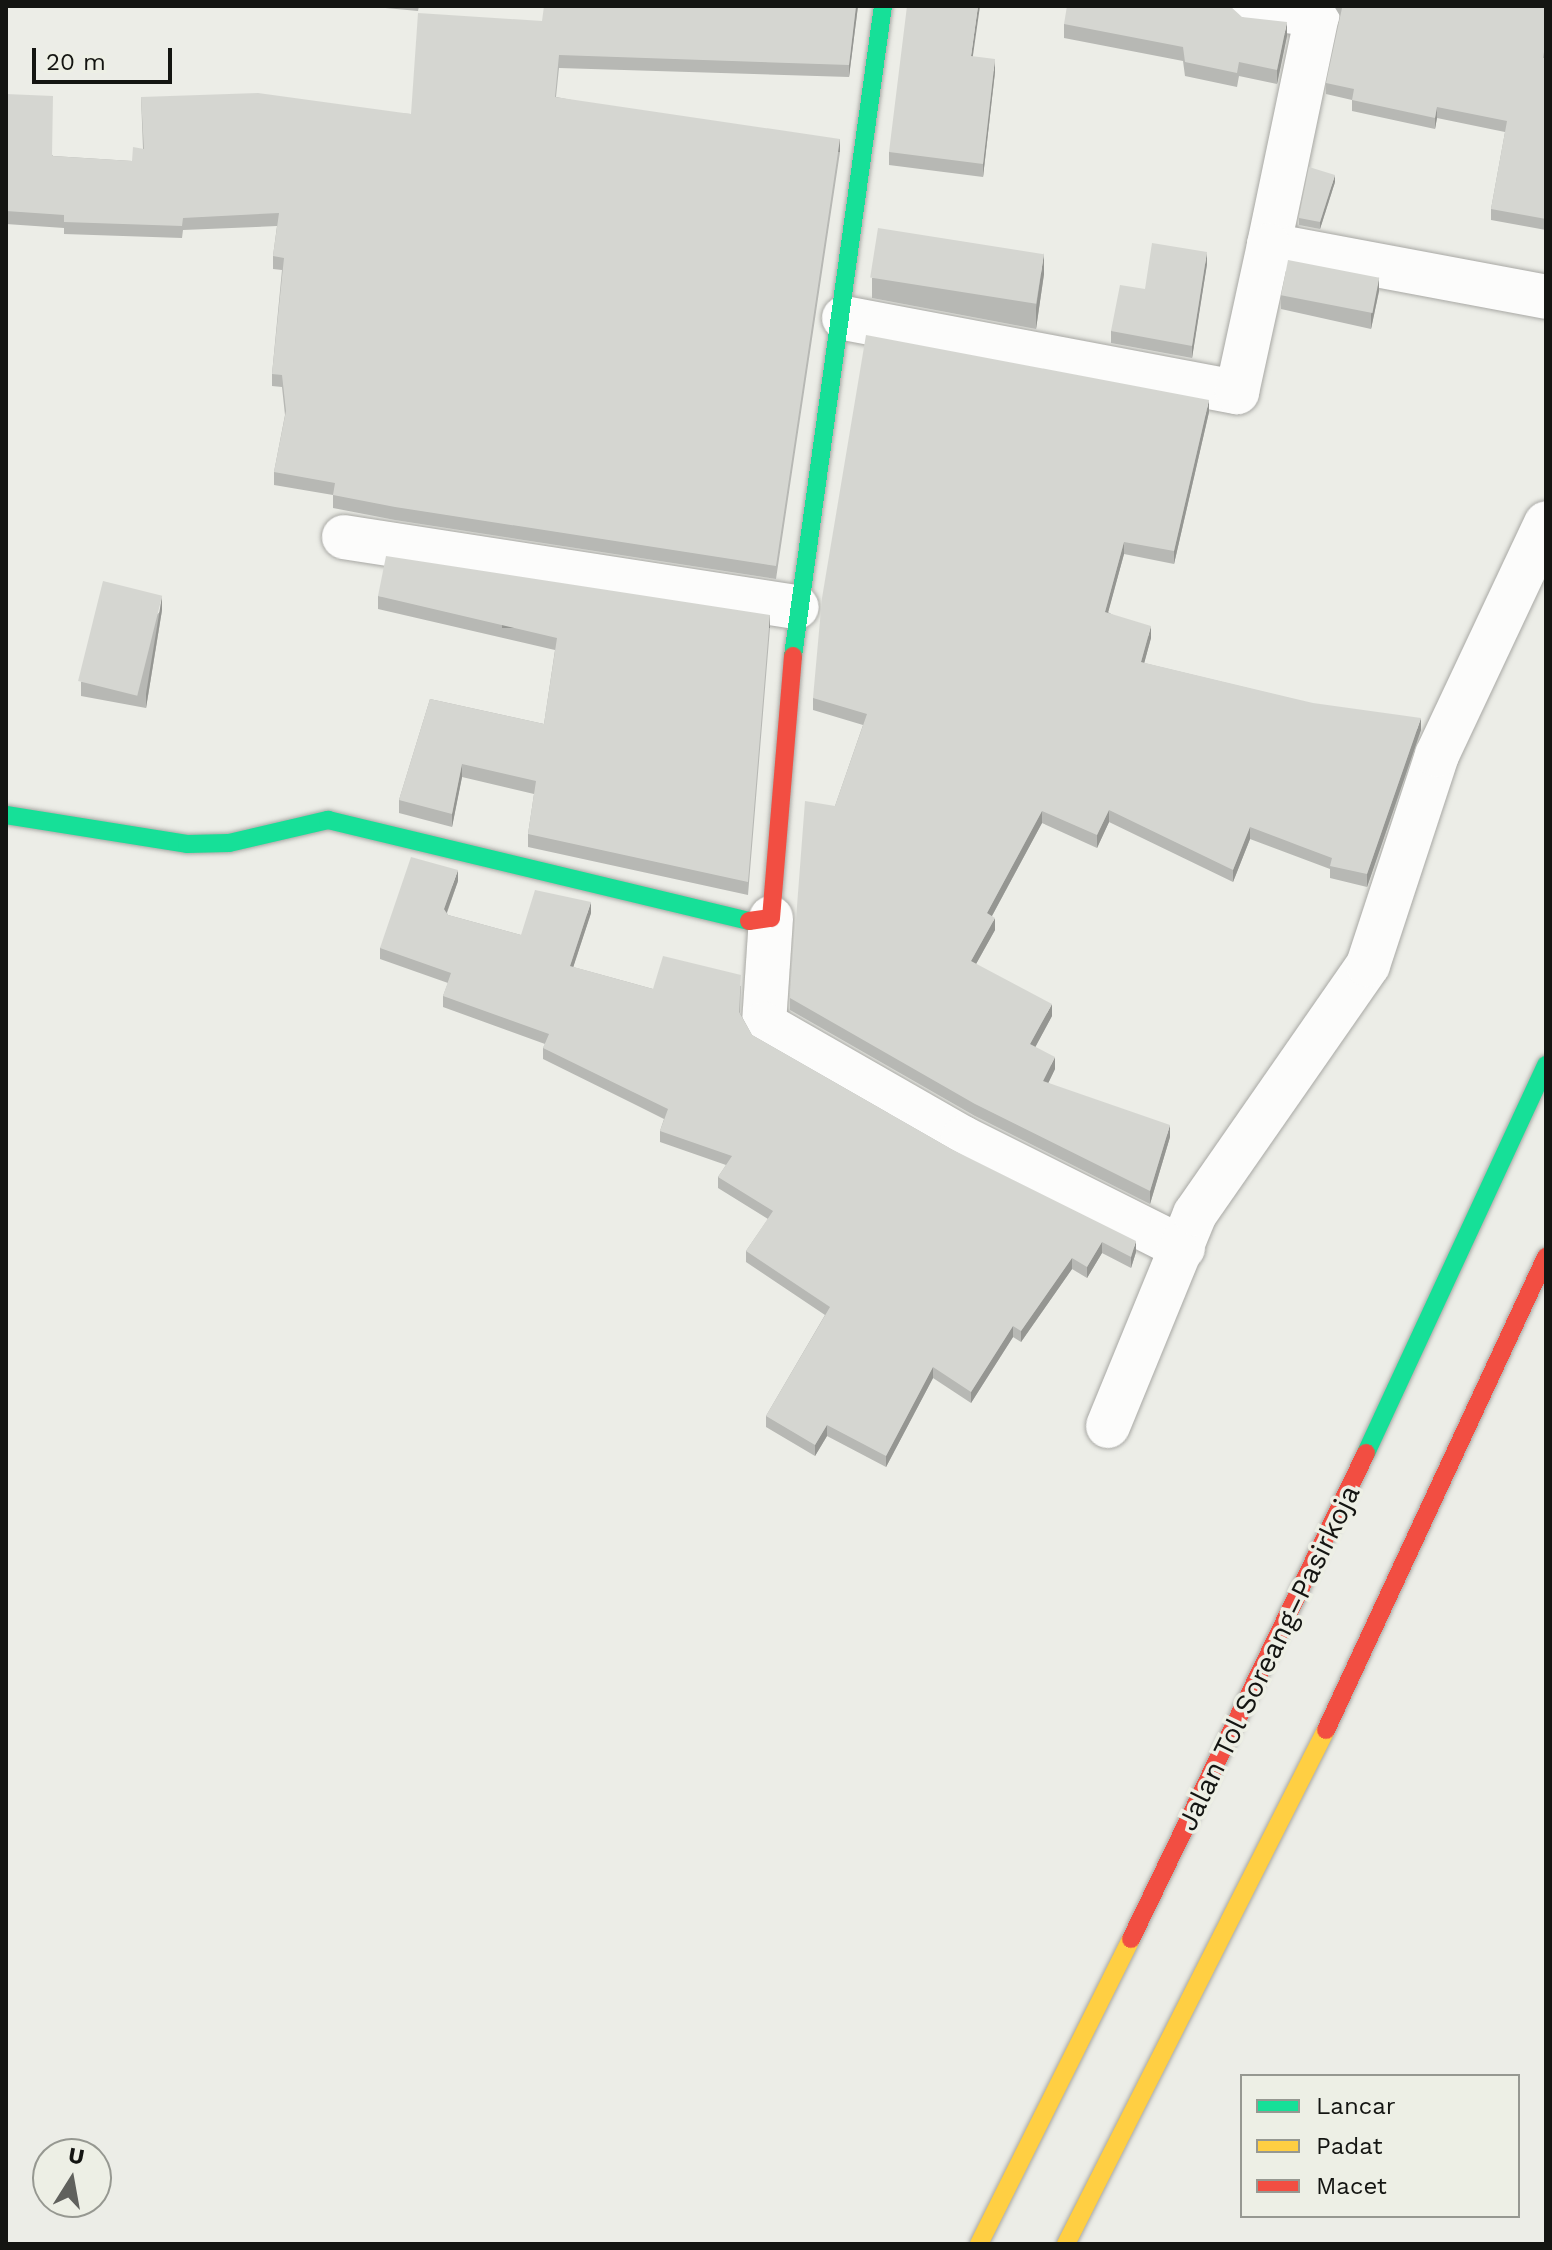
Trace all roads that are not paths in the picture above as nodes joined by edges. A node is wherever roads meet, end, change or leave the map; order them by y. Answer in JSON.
{"nodes":[{"id":1,"x":883,"y":6,"type":"edge"},
{"id":2,"x":1246,"y":6,"type":"edge"},
{"id":3,"x":1318,"y":11,"type":"edge"},
{"id":4,"x":1269,"y":245,"type":"junction"},
{"id":5,"x":1546,"y":297,"type":"edge"},
{"id":6,"x":844,"y":318,"type":"junction"},
{"id":7,"x":1546,"y":523,"type":"edge"},
{"id":8,"x":344,"y":537,"type":"dead end"},
{"id":9,"x":797,"y":607,"type":"junction"},
{"id":10,"x":6,"y":815,"type":"edge"},
{"id":11,"x":771,"y":918,"type":"junction"},
{"id":12,"x":1546,"y":1065,"type":"edge"},
{"id":13,"x":1183,"y":1248,"type":"junction"},
{"id":14,"x":1546,"y":1257,"type":"edge"},
{"id":15,"x":1108,"y":1426,"type":"dead end"},
{"id":16,"x":979,"y":2244,"type":"edge"},
{"id":17,"x":1066,"y":2244,"type":"edge"}],
"edges":[{"from":1,"to":6,"type":"main road"},
{"from":2,"to":3,"type":"street"},
{"from":3,"to":4,"type":"street"},
{"from":4,"to":5,"type":"street"},
{"from":4,"to":6,"type":"street"},
{"from":6,"to":9,"type":"main road"},
{"from":7,"to":13,"type":"street"},
{"from":8,"to":9,"type":"street"},
{"from":9,"to":11,"type":"main road"},
{"from":10,"to":11,"type":"main road"},
{"from":11,"to":13,"type":"street"},
{"from":12,"to":16,"type":"main road","name":"Jalan Tol Soreang–Pasirkoja"},
{"from":13,"to":15,"type":"street"},
{"from":14,"to":17,"type":"main road"}]}
